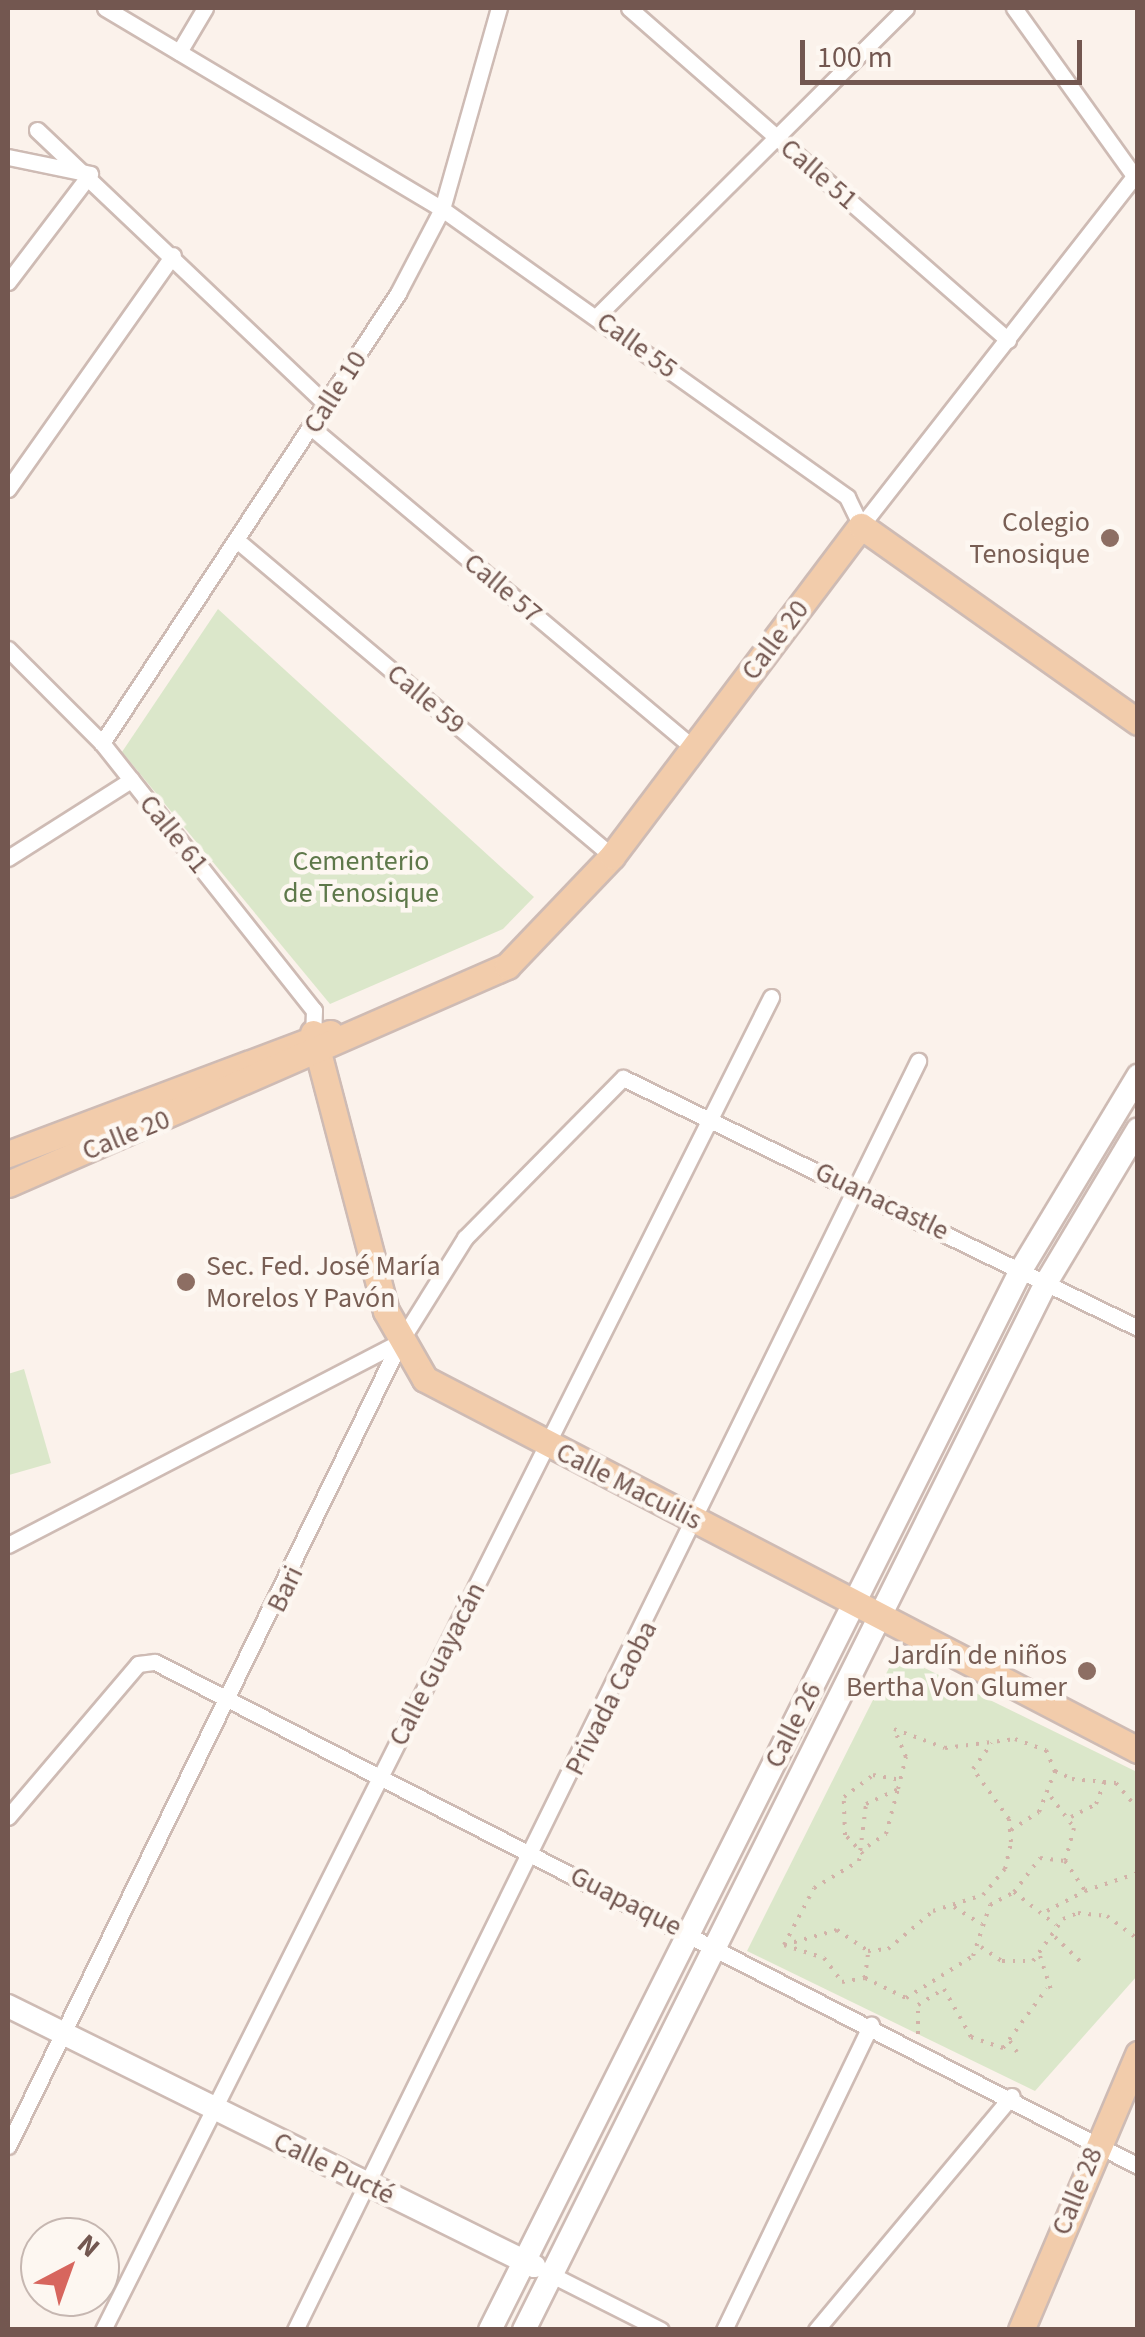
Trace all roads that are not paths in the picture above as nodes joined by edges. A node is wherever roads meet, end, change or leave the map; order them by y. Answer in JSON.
{"nodes":[{"id":1,"x":105,"y":8,"type":"edge"},
{"id":2,"x":205,"y":8,"type":"edge"},
{"id":3,"x":499,"y":8,"type":"edge"},
{"id":4,"x":629,"y":8,"type":"edge"},
{"id":5,"x":906,"y":8,"type":"edge"},
{"id":6,"x":1014,"y":8,"type":"edge"},
{"id":7,"x":179,"y":52,"type":"junction"},
{"id":8,"x":37,"y":130,"type":"dead end"},
{"id":9,"x":772,"y":132,"type":"junction"},
{"id":10,"x":8,"y":158,"type":"edge"},
{"id":11,"x":90,"y":174,"type":"junction"},
{"id":12,"x":1136,"y":177,"type":"edge"},
{"id":13,"x":442,"y":210,"type":"junction"},
{"id":14,"x":173,"y":255,"type":"junction"},
{"id":15,"x":8,"y":282,"type":"edge"},
{"id":16,"x":597,"y":316,"type":"junction"},
{"id":17,"x":1008,"y":340,"type":"junction"},
{"id":18,"x":327,"y":405,"type":"junction"},
{"id":19,"x":312,"y":428,"type":"junction"},
{"id":20,"x":8,"y":489,"type":"edge"},
{"id":21,"x":861,"y":526,"type":"junction"},
{"id":22,"x":239,"y":542,"type":"junction"},
{"id":23,"x":8,"y":649,"type":"edge"},
{"id":24,"x":1138,"y":722,"type":"edge"},
{"id":25,"x":102,"y":743,"type":"junction"},
{"id":26,"x":694,"y":748,"type":"junction"},
{"id":27,"x":131,"y":780,"type":"junction"},
{"id":28,"x":612,"y":856,"type":"junction"},
{"id":29,"x":8,"y":858,"type":"edge"},
{"id":30,"x":770,"y":997,"type":"dead end"},
{"id":31,"x":315,"y":1045,"type":"junction"},
{"id":32,"x":918,"y":1061,"type":"dead end"},
{"id":33,"x":1137,"y":1077,"type":"edge"},
{"id":34,"x":624,"y":1078,"type":"joint"},
{"id":35,"x":711,"y":1116,"type":"junction"},
{"id":36,"x":1138,"y":1129,"type":"edge"},
{"id":37,"x":8,"y":1154,"type":"edge"},
{"id":38,"x":8,"y":1184,"type":"edge"},
{"id":39,"x":858,"y":1189,"type":"junction"},
{"id":40,"x":1020,"y":1270,"type":"junction"},
{"id":41,"x":1046,"y":1282,"type":"junction"},
{"id":42,"x":1138,"y":1328,"type":"edge"},
{"id":43,"x":400,"y":1342,"type":"junction"},
{"id":44,"x":546,"y":1444,"type":"junction"},
{"id":45,"x":700,"y":1522,"type":"junction"},
{"id":46,"x":8,"y":1545,"type":"edge"},
{"id":47,"x":856,"y":1600,"type":"junction"},
{"id":48,"x":878,"y":1618,"type":"junction"},
{"id":49,"x":230,"y":1700,"type":"junction"},
{"id":50,"x":1138,"y":1750,"type":"edge"},
{"id":51,"x":380,"y":1776,"type":"junction"},
{"id":52,"x":8,"y":1816,"type":"edge"},
{"id":53,"x":533,"y":1854,"type":"junction"},
{"id":54,"x":688,"y":1932,"type":"junction"},
{"id":55,"x":714,"y":1946,"type":"junction"},
{"id":56,"x":8,"y":2006,"type":"edge"},
{"id":57,"x":871,"y":2025,"type":"junction"},
{"id":58,"x":64,"y":2034,"type":"junction"},
{"id":59,"x":1138,"y":2054,"type":"edge"},
{"id":60,"x":1012,"y":2096,"type":"junction"},
{"id":61,"x":216,"y":2110,"type":"junction"},
{"id":62,"x":1098,"y":2140,"type":"junction"},
{"id":63,"x":8,"y":2146,"type":"edge"},
{"id":64,"x":1138,"y":2166,"type":"edge"},
{"id":65,"x":370,"y":2186,"type":"junction"},
{"id":66,"x":523,"y":2261,"type":"junction"},
{"id":67,"x":550,"y":2274,"type":"junction"},
{"id":68,"x":1022,"y":2329,"type":"edge"},
{"id":69,"x":103,"y":2330,"type":"edge"},
{"id":70,"x":296,"y":2330,"type":"edge"},
{"id":71,"x":490,"y":2330,"type":"edge"},
{"id":72,"x":524,"y":2330,"type":"edge"},
{"id":73,"x":661,"y":2330,"type":"edge"},
{"id":74,"x":724,"y":2330,"type":"edge"},
{"id":75,"x":816,"y":2330,"type":"edge"}],
"edges":[{"from":1,"to":7,"type":"street","name":"Calle 55"},
{"from":2,"to":7,"type":"street"},
{"from":3,"to":13,"type":"street","name":"Calle 10"},
{"from":4,"to":9,"type":"street","name":"Calle 51"},
{"from":5,"to":9,"type":"street"},
{"from":6,"to":12,"type":"street"},
{"from":7,"to":13,"type":"street","name":"Calle 55"},
{"from":8,"to":11,"type":"street"},
{"from":9,"to":16,"type":"street"},
{"from":9,"to":17,"type":"street","name":"Calle 51"},
{"from":10,"to":11,"type":"street"},
{"from":11,"to":14,"type":"street"},
{"from":11,"to":15,"type":"street"},
{"from":12,"to":17,"type":"street","name":"Calle 20"},
{"from":13,"to":16,"type":"street","name":"Calle 55"},
{"from":13,"to":18,"type":"street","name":"Calle 10"},
{"from":14,"to":18,"type":"street"},
{"from":14,"to":20,"type":"street"},
{"from":16,"to":21,"type":"street","name":"Calle 55"},
{"from":17,"to":21,"type":"street","name":"Calle 20"},
{"from":18,"to":19,"type":"street","name":"Calle 10"},
{"from":19,"to":22,"type":"street","name":"Calle 10"},
{"from":19,"to":26,"type":"street","name":"Calle 57"},
{"from":21,"to":24,"type":"main road","name":"Calle 55"},
{"from":21,"to":26,"type":"main road","name":"Calle 20"},
{"from":22,"to":25,"type":"street","name":"Calle 10"},
{"from":22,"to":28,"type":"street","name":"Calle 59"},
{"from":23,"to":25,"type":"street","name":"Calle 61"},
{"from":25,"to":27,"type":"street","name":"Calle 61"},
{"from":26,"to":28,"type":"main road","name":"Calle 20"},
{"from":27,"to":29,"type":"street"},
{"from":27,"to":31,"type":"street","name":"Calle 61"},
{"from":28,"to":31,"type":"main road","name":"Calle 20"},
{"from":30,"to":35,"type":"street","name":"Calle Guayacán"},
{"from":31,"to":37,"type":"main road","name":"Calle 20"},
{"from":31,"to":38,"type":"main road","name":"Calle 20"},
{"from":31,"to":43,"type":"main road","name":"Calle Macuilis"},
{"from":32,"to":39,"type":"street","name":"Privada Caoba"},
{"from":33,"to":40,"type":"main road","name":"Calle 26"},
{"from":34,"to":35,"type":"street","name":"Guanacastle"},
{"from":34,"to":43,"type":"street","name":"Bari"},
{"from":35,"to":39,"type":"street","name":"Guanacastle"},
{"from":35,"to":44,"type":"street","name":"Calle Guayacán"},
{"from":36,"to":41,"type":"main road","name":"Calle 26"},
{"from":39,"to":40,"type":"street","name":"Guanacastle"},
{"from":39,"to":45,"type":"street","name":"Privada Caoba"},
{"from":40,"to":41,"type":"street","name":"Guanacastle"},
{"from":40,"to":47,"type":"main road","name":"Calle 26"},
{"from":41,"to":42,"type":"street","name":"Guanacastle"},
{"from":41,"to":48,"type":"main road","name":"Calle 26"},
{"from":43,"to":44,"type":"main road","name":"Calle Macuilis"},
{"from":43,"to":46,"type":"street"},
{"from":43,"to":49,"type":"street","name":"Bari"},
{"from":44,"to":45,"type":"main road","name":"Calle Macuilis"},
{"from":44,"to":51,"type":"street","name":"Calle Guayacán"},
{"from":45,"to":47,"type":"main road","name":"Calle Macuilis"},
{"from":45,"to":53,"type":"street","name":"Privada Caoba"},
{"from":47,"to":48,"type":"main road","name":"Calle Macuilis"},
{"from":47,"to":54,"type":"main road","name":"Calle 26"},
{"from":48,"to":50,"type":"main road","name":"Calle Macuilis"},
{"from":48,"to":55,"type":"main road","name":"Calle 26"},
{"from":49,"to":51,"type":"street","name":"Guapaque"},
{"from":49,"to":52,"type":"street","name":"Guapaque"},
{"from":49,"to":58,"type":"street","name":"Bari"},
{"from":51,"to":53,"type":"street","name":"Guapaque"},
{"from":51,"to":61,"type":"street","name":"Calle Guayacán"},
{"from":53,"to":54,"type":"street","name":"Guapaque"},
{"from":53,"to":65,"type":"street","name":"Privada Caoba"},
{"from":54,"to":55,"type":"street","name":"Guapaque"},
{"from":54,"to":66,"type":"main road","name":"Calle 26"},
{"from":55,"to":57,"type":"street","name":"Guapaque"},
{"from":55,"to":67,"type":"main road","name":"Calle 26"},
{"from":56,"to":58,"type":"main road","name":"Calle Pucté"},
{"from":57,"to":60,"type":"street","name":"Guapaque"},
{"from":57,"to":74,"type":"street"},
{"from":58,"to":61,"type":"main road","name":"Calle Pucté"},
{"from":58,"to":63,"type":"street","name":"Bari"},
{"from":59,"to":62,"type":"main road","name":"Calle 28"},
{"from":60,"to":62,"type":"street","name":"Guapaque"},
{"from":60,"to":75,"type":"street"},
{"from":61,"to":65,"type":"main road","name":"Calle Pucté"},
{"from":61,"to":69,"type":"street","name":"Calle Guayacán"},
{"from":62,"to":64,"type":"street","name":"Guapaque"},
{"from":62,"to":68,"type":"main road","name":"Calle 28"},
{"from":65,"to":66,"type":"main road","name":"Calle Pucté"},
{"from":65,"to":70,"type":"street","name":"Privada Caoba"},
{"from":66,"to":67,"type":"main road","name":"Calle Pucté"},
{"from":66,"to":71,"type":"main road","name":"Calle 26"},
{"from":67,"to":72,"type":"main road","name":"Calle 26"},
{"from":67,"to":73,"type":"street","name":"Calle Pucté"}]}
